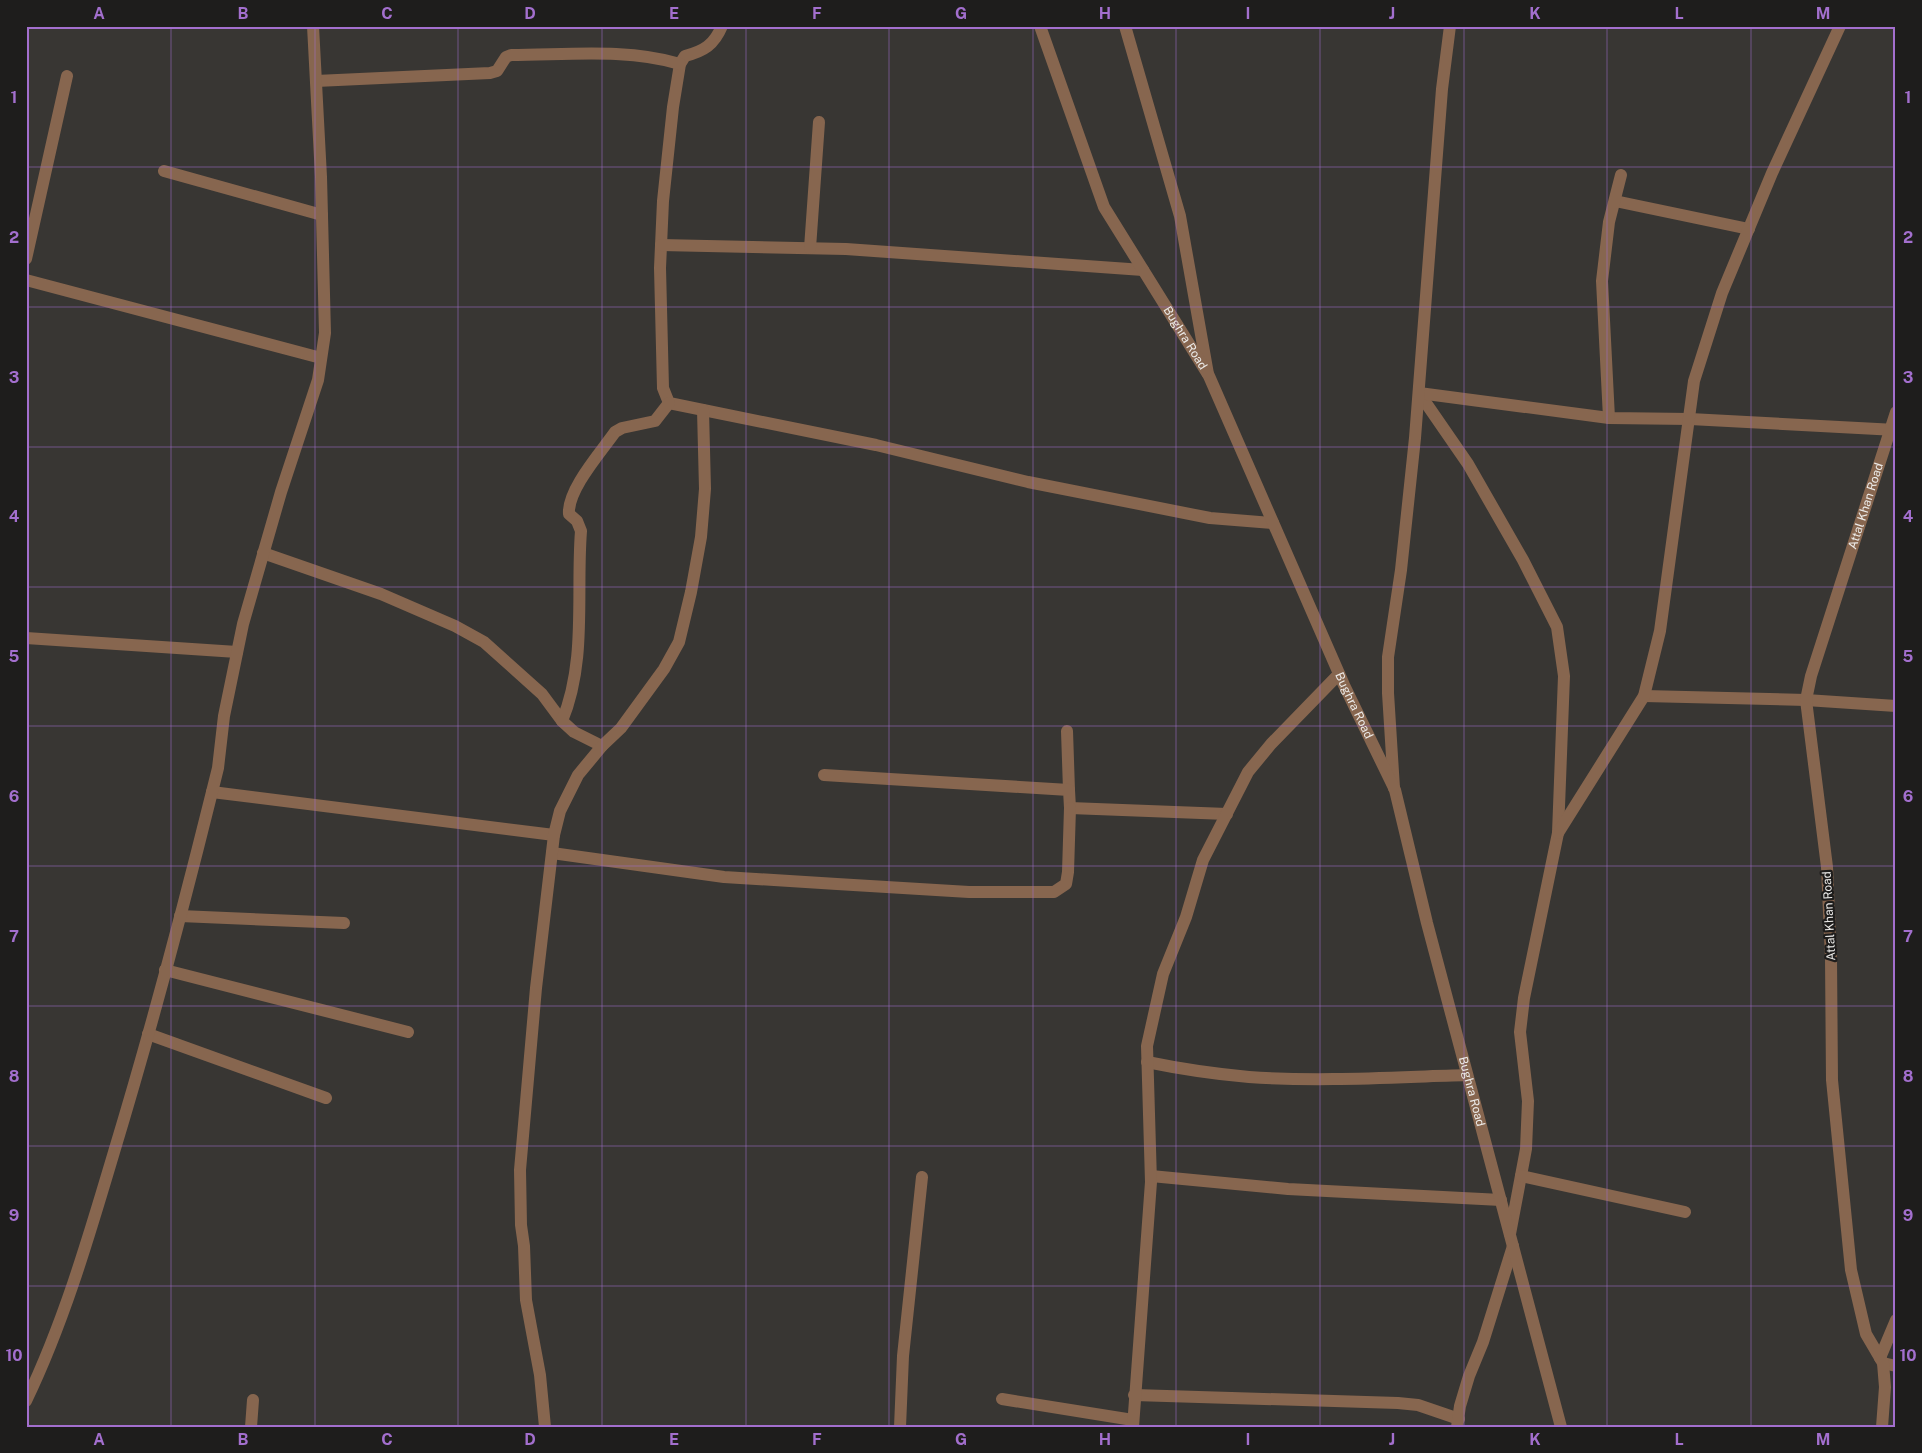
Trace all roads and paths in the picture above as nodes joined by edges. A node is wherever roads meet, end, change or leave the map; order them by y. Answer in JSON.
{"nodes":[{"id":1,"x":313,"y":26,"type":"edge"},
{"id":2,"x":722,"y":26,"type":"edge"},
{"id":3,"x":1040,"y":26,"type":"edge"},
{"id":4,"x":1125,"y":26,"type":"edge"},
{"id":5,"x":1450,"y":26,"type":"edge"},
{"id":6,"x":1840,"y":26,"type":"edge"},
{"id":7,"x":680,"y":64,"type":"junction"},
{"id":8,"x":67,"y":76,"type":"dead end"},
{"id":9,"x":316,"y":81,"type":"junction"},
{"id":10,"x":819,"y":122,"type":"dead end"},
{"id":11,"x":164,"y":170,"type":"dead end"},
{"id":12,"x":1621,"y":175,"type":"dead end"},
{"id":13,"x":1615,"y":201,"type":"junction"},
{"id":14,"x":322,"y":215,"type":"junction"},
{"id":15,"x":1749,"y":229,"type":"junction"},
{"id":16,"x":661,"y":245,"type":"junction"},
{"id":17,"x":810,"y":248,"type":"junction"},
{"id":18,"x":26,"y":259,"type":"edge"},
{"id":19,"x":1143,"y":270,"type":"junction"},
{"id":20,"x":26,"y":280,"type":"edge"},
{"id":21,"x":321,"y":358,"type":"junction"},
{"id":22,"x":1208,"y":376,"type":"junction"},
{"id":23,"x":1419,"y":393,"type":"junction"},
{"id":24,"x":669,"y":403,"type":"junction"},
{"id":25,"x":703,"y":410,"type":"junction"},
{"id":26,"x":1896,"y":412,"type":"edge"},
{"id":27,"x":1609,"y":418,"type":"junction"},
{"id":28,"x":1690,"y":419,"type":"junction"},
{"id":29,"x":1893,"y":429,"type":"edge"},
{"id":30,"x":1273,"y":523,"type":"junction"},
{"id":31,"x":263,"y":553,"type":"junction"},
{"id":32,"x":26,"y":638,"type":"edge"},
{"id":33,"x":237,"y":652,"type":"junction"},
{"id":34,"x":1339,"y":674,"type":"junction"},
{"id":35,"x":1644,"y":696,"type":"junction"},
{"id":36,"x":1806,"y":700,"type":"junction"},
{"id":37,"x":1896,"y":706,"type":"edge"},
{"id":38,"x":562,"y":721,"type":"junction"},
{"id":39,"x":1067,"y":731,"type":"dead end"},
{"id":40,"x":602,"y":746,"type":"junction"},
{"id":41,"x":824,"y":775,"type":"dead end"},
{"id":42,"x":1069,"y":790,"type":"junction"},
{"id":43,"x":1395,"y":790,"type":"junction"},
{"id":44,"x":212,"y":792,"type":"junction"},
{"id":45,"x":1070,"y":808,"type":"junction"},
{"id":46,"x":1227,"y":814,"type":"junction"},
{"id":47,"x":1558,"y":833,"type":"junction"},
{"id":48,"x":554,"y":835,"type":"junction"},
{"id":49,"x":552,"y":853,"type":"junction"},
{"id":50,"x":180,"y":916,"type":"junction"},
{"id":51,"x":344,"y":923,"type":"dead end"},
{"id":52,"x":165,"y":970,"type":"junction"},
{"id":53,"x":408,"y":1032,"type":"dead end"},
{"id":54,"x":148,"y":1034,"type":"junction"},
{"id":55,"x":1147,"y":1062,"type":"junction"},
{"id":56,"x":1467,"y":1075,"type":"junction"},
{"id":57,"x":326,"y":1098,"type":"dead end"},
{"id":58,"x":1151,"y":1176,"type":"junction"},
{"id":59,"x":1521,"y":1176,"type":"junction"},
{"id":60,"x":922,"y":1177,"type":"dead end"},
{"id":61,"x":1501,"y":1200,"type":"junction"},
{"id":62,"x":1685,"y":1212,"type":"dead end"},
{"id":63,"x":1512,"y":1240,"type":"junction"},
{"id":64,"x":1896,"y":1320,"type":"edge"},
{"id":65,"x":1886,"y":1362,"type":"edge"},
{"id":66,"x":1134,"y":1395,"type":"junction"},
{"id":67,"x":1002,"y":1399,"type":"dead end"},
{"id":68,"x":253,"y":1400,"type":"dead end"},
{"id":69,"x":26,"y":1401,"type":"edge"},
{"id":70,"x":1458,"y":1423,"type":"edge"},
{"id":71,"x":1133,"y":1424,"type":"edge"},
{"id":72,"x":251,"y":1427,"type":"edge"},
{"id":73,"x":545,"y":1427,"type":"edge"},
{"id":74,"x":900,"y":1427,"type":"edge"},
{"id":75,"x":1561,"y":1427,"type":"edge"},
{"id":76,"x":1882,"y":1427,"type":"edge"}],
"edges":[{"from":1,"to":9,"type":"street"},
{"from":2,"to":7,"type":"street"},
{"from":3,"to":19,"type":"street","name":"Bughra Road"},
{"from":4,"to":22,"type":"street"},
{"from":5,"to":23,"type":"street"},
{"from":6,"to":15,"type":"street"},
{"from":7,"to":9,"type":"street"},
{"from":7,"to":16,"type":"street"},
{"from":8,"to":18,"type":"street"},
{"from":9,"to":14,"type":"street"},
{"from":10,"to":17,"type":"street"},
{"from":11,"to":14,"type":"street"},
{"from":12,"to":13,"type":"street"},
{"from":13,"to":15,"type":"street"},
{"from":13,"to":27,"type":"street"},
{"from":14,"to":21,"type":"street"},
{"from":15,"to":28,"type":"street"},
{"from":16,"to":17,"type":"street"},
{"from":16,"to":24,"type":"street"},
{"from":17,"to":19,"type":"street"},
{"from":19,"to":22,"type":"street","name":"Bughra Road"},
{"from":20,"to":21,"type":"street"},
{"from":21,"to":31,"type":"street"},
{"from":22,"to":30,"type":"street","name":"Bughra Road"},
{"from":23,"to":27,"type":"street"},
{"from":23,"to":43,"type":"street"},
{"from":23,"to":47,"type":"street"},
{"from":24,"to":25,"type":"street"},
{"from":24,"to":38,"type":"street"},
{"from":25,"to":30,"type":"street"},
{"from":25,"to":40,"type":"street"},
{"from":26,"to":29,"type":"street","name":"Attal Khan Road"},
{"from":27,"to":28,"type":"street"},
{"from":28,"to":29,"type":"street"},
{"from":28,"to":35,"type":"street"},
{"from":29,"to":36,"type":"street","name":"Attal Khan Road"},
{"from":30,"to":34,"type":"street","name":"Bughra Road"},
{"from":31,"to":33,"type":"street"},
{"from":31,"to":38,"type":"street"},
{"from":32,"to":33,"type":"street"},
{"from":33,"to":44,"type":"street"},
{"from":34,"to":43,"type":"street","name":"Bughra Road"},
{"from":34,"to":46,"type":"street"},
{"from":35,"to":36,"type":"street"},
{"from":35,"to":47,"type":"street"},
{"from":36,"to":37,"type":"street"},
{"from":36,"to":65,"type":"street","name":"Attal Khan Road"},
{"from":38,"to":40,"type":"street"},
{"from":39,"to":42,"type":"street"},
{"from":40,"to":48,"type":"street"},
{"from":41,"to":42,"type":"street"},
{"from":42,"to":45,"type":"street"},
{"from":43,"to":56,"type":"street","name":"Bughra Road"},
{"from":44,"to":48,"type":"street"},
{"from":44,"to":50,"type":"street"},
{"from":45,"to":46,"type":"street"},
{"from":45,"to":49,"type":"street"},
{"from":46,"to":55,"type":"street"},
{"from":47,"to":59,"type":"street"},
{"from":48,"to":49,"type":"street"},
{"from":49,"to":73,"type":"street"},
{"from":50,"to":51,"type":"street"},
{"from":50,"to":52,"type":"street"},
{"from":52,"to":53,"type":"street"},
{"from":52,"to":54,"type":"street"},
{"from":54,"to":57,"type":"street"},
{"from":54,"to":69,"type":"street"},
{"from":55,"to":56,"type":"street"},
{"from":55,"to":58,"type":"street"},
{"from":56,"to":61,"type":"street","name":"Bughra Road"},
{"from":58,"to":61,"type":"street"},
{"from":58,"to":66,"type":"street"},
{"from":59,"to":62,"type":"street"},
{"from":59,"to":63,"type":"street"},
{"from":60,"to":74,"type":"street"},
{"from":61,"to":63,"type":"street","name":"Bughra Road"},
{"from":63,"to":70,"type":"street"},
{"from":63,"to":75,"type":"street","name":"Bughra Road"},
{"from":64,"to":65,"type":"street"},
{"from":65,"to":76,"type":"street","name":"Attal Khan Road"},
{"from":66,"to":70,"type":"street"},
{"from":66,"to":71,"type":"street"},
{"from":67,"to":71,"type":"street"},
{"from":68,"to":72,"type":"street"}]}
